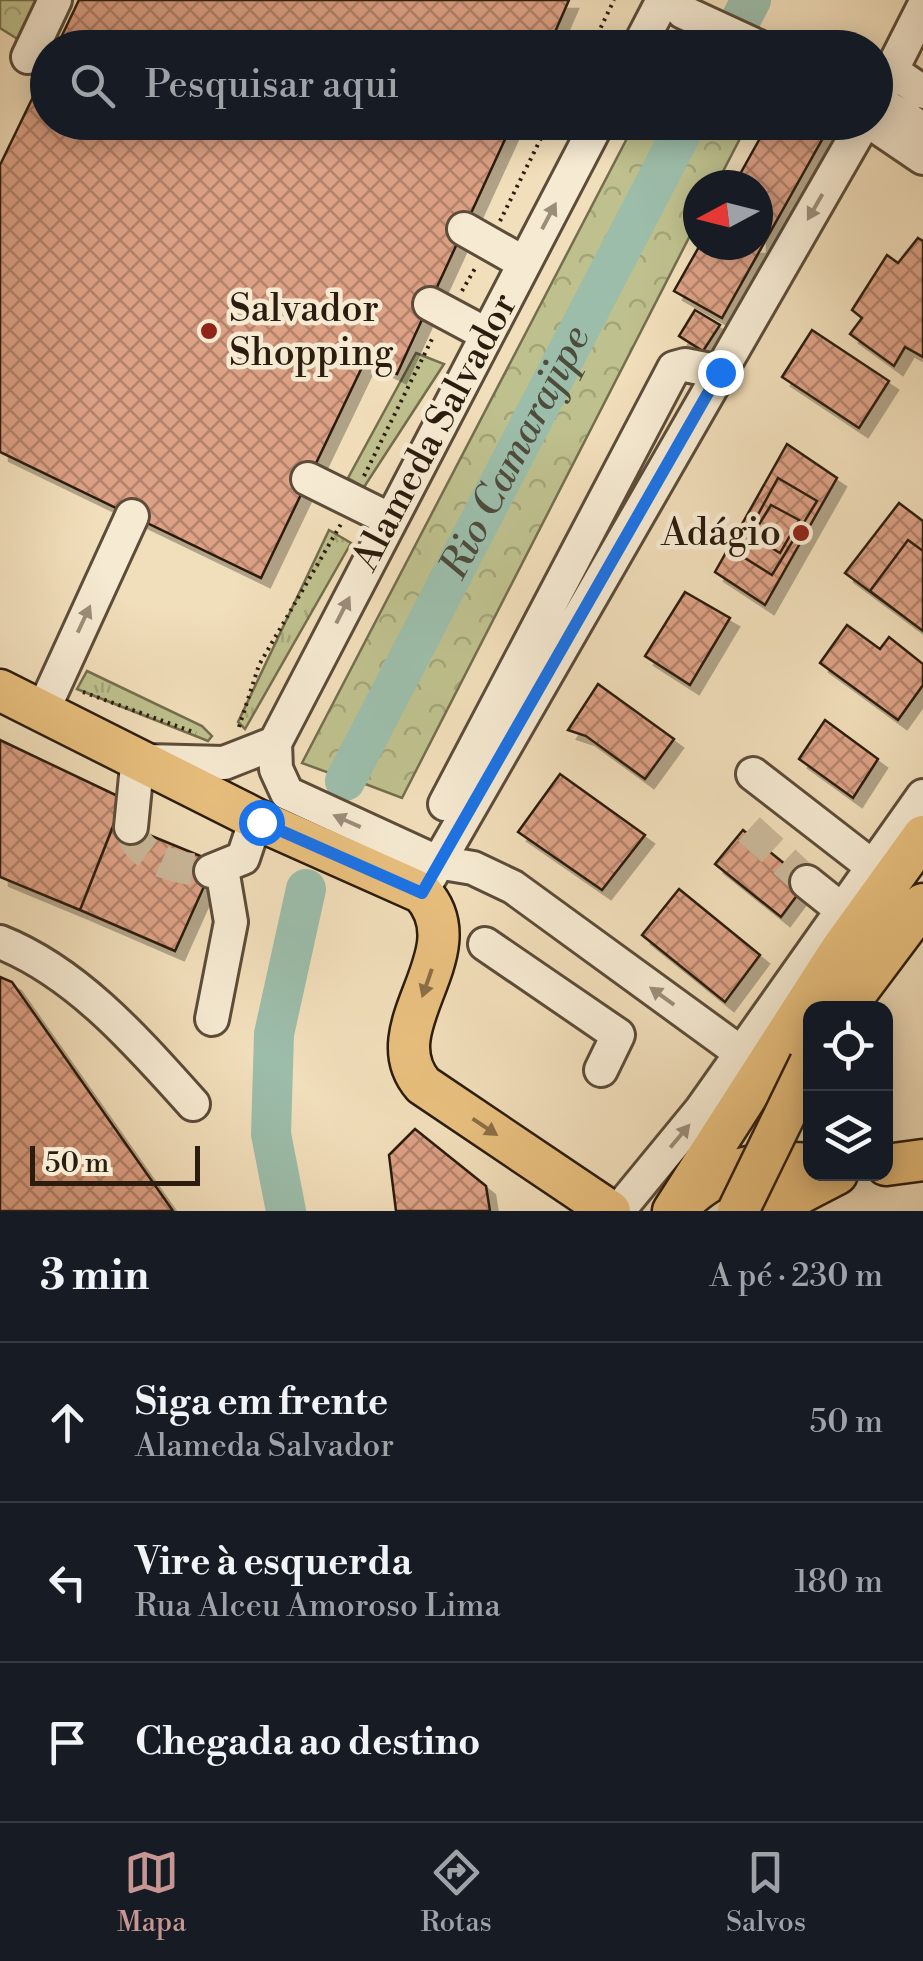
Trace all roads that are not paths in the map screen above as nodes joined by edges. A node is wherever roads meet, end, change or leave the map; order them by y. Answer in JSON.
{"nodes":[{"id":1,"x":55,"y":0,"type":"edge"},
{"id":2,"x":673,"y":6,"type":"edge"},
{"id":3,"x":923,"y":8,"type":"edge"},
{"id":4,"x":41,"y":30,"type":"edge"},
{"id":5,"x":653,"y":30,"type":"edge"},
{"id":6,"x":724,"y":30,"type":"edge"},
{"id":7,"x":30,"y":52,"type":"edge"},
{"id":8,"x":28,"y":56,"type":"dead end"},
{"id":9,"x":893,"y":67,"type":"edge"},
{"id":10,"x":923,"y":92,"type":"edge"},
{"id":11,"x":893,"y":93,"type":"edge"},
{"id":12,"x":893,"y":104,"type":"edge"},
{"id":13,"x":923,"y":128,"type":"edge"},
{"id":14,"x":893,"y":139,"type":"edge"},
{"id":15,"x":589,"y":140,"type":"edge"},
{"id":16,"x":856,"y":140,"type":"edge"},
{"id":17,"x":923,"y":158,"type":"edge"},
{"id":18,"x":477,"y":236,"type":"road end"},
{"id":19,"x":524,"y":263,"type":"junction"},
{"id":20,"x":439,"y":308,"type":"road end"},
{"id":21,"x":486,"y":334,"type":"junction"},
{"id":22,"x":720,"y":372,"type":"junction"},
{"id":23,"x":308,"y":479,"type":"dead end"},
{"id":24,"x":132,"y":516,"type":"dead end"},
{"id":25,"x":389,"y":519,"type":"junction"},
{"id":26,"x":21,"y":698,"type":"edge"},
{"id":27,"x":250,"y":743,"type":"junction"},
{"id":28,"x":142,"y":759,"type":"junction"},
{"id":29,"x":753,"y":774,"type":"dead end"},
{"id":30,"x":923,"y":796,"type":"edge"},
{"id":31,"x":445,"y":804,"type":"dead end"},
{"id":32,"x":268,"y":811,"type":"junction"},
{"id":33,"x":131,"y":828,"type":"dead end"},
{"id":34,"x":923,"y":836,"type":"edge"},
{"id":35,"x":872,"y":867,"type":"junction"},
{"id":36,"x":416,"y":871,"type":"junction"},
{"id":37,"x":807,"y":882,"type":"tunnel mouth"},
{"id":38,"x":923,"y":904,"type":"edge"},
{"id":39,"x":842,"y":910,"type":"junction"},
{"id":40,"x":0,"y":942,"type":"edge"},
{"id":41,"x":486,"y":944,"type":"dead end"},
{"id":42,"x":840,"y":951,"type":"junction"},
{"id":43,"x":850,"y":1001,"type":"edge"},
{"id":44,"x":212,"y":1019,"type":"dead end"},
{"id":45,"x":733,"y":1065,"type":"junction"},
{"id":46,"x":601,"y":1070,"type":"dead end"},
{"id":47,"x":803,"y":1077,"type":"edge"},
{"id":48,"x":193,"y":1104,"type":"dead end"},
{"id":49,"x":923,"y":1160,"type":"edge"},
{"id":50,"x":803,"y":1164,"type":"edge"},
{"id":51,"x":893,"y":1164,"type":"edge"},
{"id":52,"x":824,"y":1181,"type":"edge"},
{"id":53,"x":610,"y":1211,"type":"edge"},
{"id":54,"x":618,"y":1211,"type":"edge"},
{"id":55,"x":674,"y":1211,"type":"edge"},
{"id":56,"x":738,"y":1211,"type":"edge"},
{"id":57,"x":766,"y":1211,"type":"edge"}],
"edges":[{"from":1,"to":4,"type":"street"},
{"from":2,"to":5,"type":"street"},
{"from":2,"to":6,"type":"street"},
{"from":3,"to":9,"type":"street"},
{"from":7,"to":8,"type":"street"},
{"from":10,"to":11,"type":"street"},
{"from":12,"to":13,"type":"street"},
{"from":14,"to":17,"type":"street"},
{"from":19,"to":15,"type":"street","name":"Alameda Salvador","one_way":true},
{"from":16,"to":22,"type":"street","one_way":true},
{"from":18,"to":19,"type":"street"},
{"from":19,"to":21,"type":"street","name":"Alameda Salvador"},
{"from":20,"to":21,"type":"street"},
{"from":21,"to":25,"type":"street","name":"Alameda Salvador"},
{"from":22,"to":31,"type":"street"},
{"from":22,"to":36,"type":"street"},
{"from":23,"to":25,"type":"street"},
{"from":26,"to":24,"type":"street","one_way":true},
{"from":27,"to":25,"type":"street","name":"Alameda Salvador","one_way":true},
{"from":26,"to":28,"type":"main road"},
{"from":27,"to":28,"type":"street"},
{"from":27,"to":32,"type":"street"},
{"from":28,"to":32,"type":"main road"},
{"from":28,"to":33,"type":"street"},
{"from":29,"to":35,"type":"street"},
{"from":30,"to":35,"type":"street"},
{"from":32,"to":36,"type":"main road"},
{"from":32,"to":44,"type":"street"},
{"from":34,"to":42,"type":"main road"},
{"from":35,"to":39,"type":"street"},
{"from":45,"to":36,"type":"street","one_way":true},
{"from":36,"to":53,"type":"main road","one_way":true},
{"from":37,"to":39,"type":"street"},
{"from":38,"to":43,"type":"main road"},
{"from":39,"to":45,"type":"street"},
{"from":40,"to":48,"type":"street"},
{"from":41,"to":46,"type":"street"},
{"from":42,"to":45,"type":"main road"},
{"from":42,"to":55,"type":"main road"},
{"from":54,"to":45,"type":"street","one_way":true},
{"from":47,"to":56,"type":"main road","bridge":true},
{"from":49,"to":51,"type":"main road"},
{"from":50,"to":55,"type":"main road"},
{"from":52,"to":57,"type":"main road"}]}
